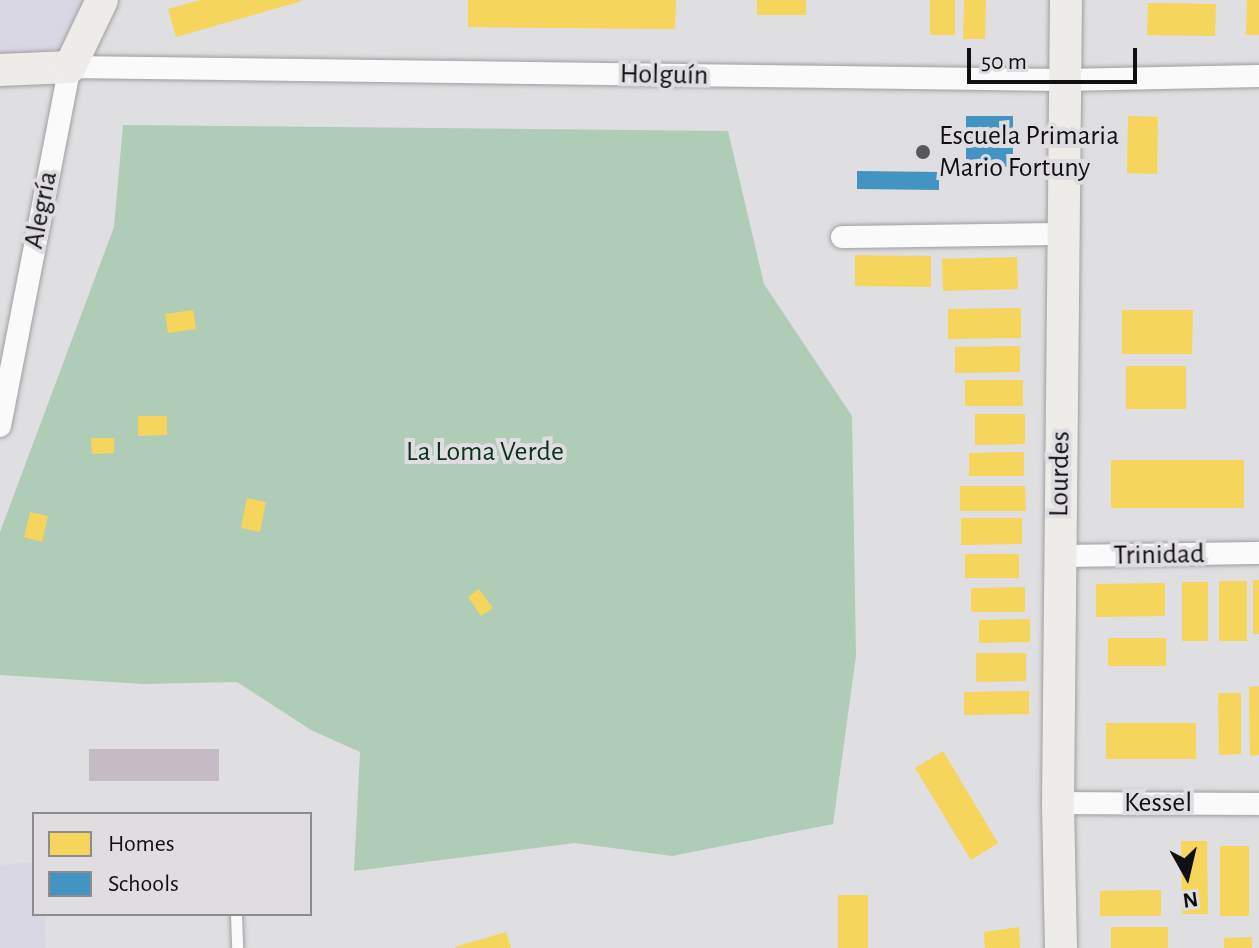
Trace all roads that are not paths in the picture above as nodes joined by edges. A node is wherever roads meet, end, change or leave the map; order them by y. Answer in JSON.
{"nodes":[{"id":1,"x":102,"y":0,"type":"edge"},
{"id":2,"x":1066,"y":0,"type":"edge"},
{"id":3,"x":70,"y":67,"type":"junction"},
{"id":4,"x":0,"y":70,"type":"edge"},
{"id":5,"x":1259,"y":76,"type":"edge"},
{"id":6,"x":1064,"y":80,"type":"junction"},
{"id":7,"x":1063,"y":234,"type":"junction"},
{"id":8,"x":842,"y":237,"type":"dead end"},
{"id":9,"x":0,"y":426,"type":"edge"},
{"id":10,"x":1259,"y":553,"type":"edge"},
{"id":11,"x":1060,"y":556,"type":"junction"},
{"id":12,"x":1058,"y":803,"type":"junction"},
{"id":13,"x":1259,"y":804,"type":"edge"},
{"id":14,"x":236,"y":916,"type":"edge"},
{"id":15,"x":237,"y":948,"type":"edge"},
{"id":16,"x":1061,"y":948,"type":"edge"}],
"edges":[{"from":1,"to":3,"type":"street","name":"Alegría"},
{"from":2,"to":6,"type":"street","name":"Lourdes"},
{"from":3,"to":4,"type":"street"},
{"from":3,"to":6,"type":"street","name":"Holguín"},
{"from":3,"to":9,"type":"street","name":"Alegría"},
{"from":5,"to":6,"type":"street","name":"Holguín"},
{"from":6,"to":7,"type":"street","name":"Lourdes"},
{"from":7,"to":8,"type":"street"},
{"from":7,"to":11,"type":"street","name":"Lourdes"},
{"from":10,"to":11,"type":"street","name":"Trinidad"},
{"from":11,"to":12,"type":"street","name":"Lourdes"},
{"from":12,"to":13,"type":"street","name":"Kessel"},
{"from":12,"to":16,"type":"street","name":"Lourdes"},
{"from":14,"to":15,"type":"lane"}]}
